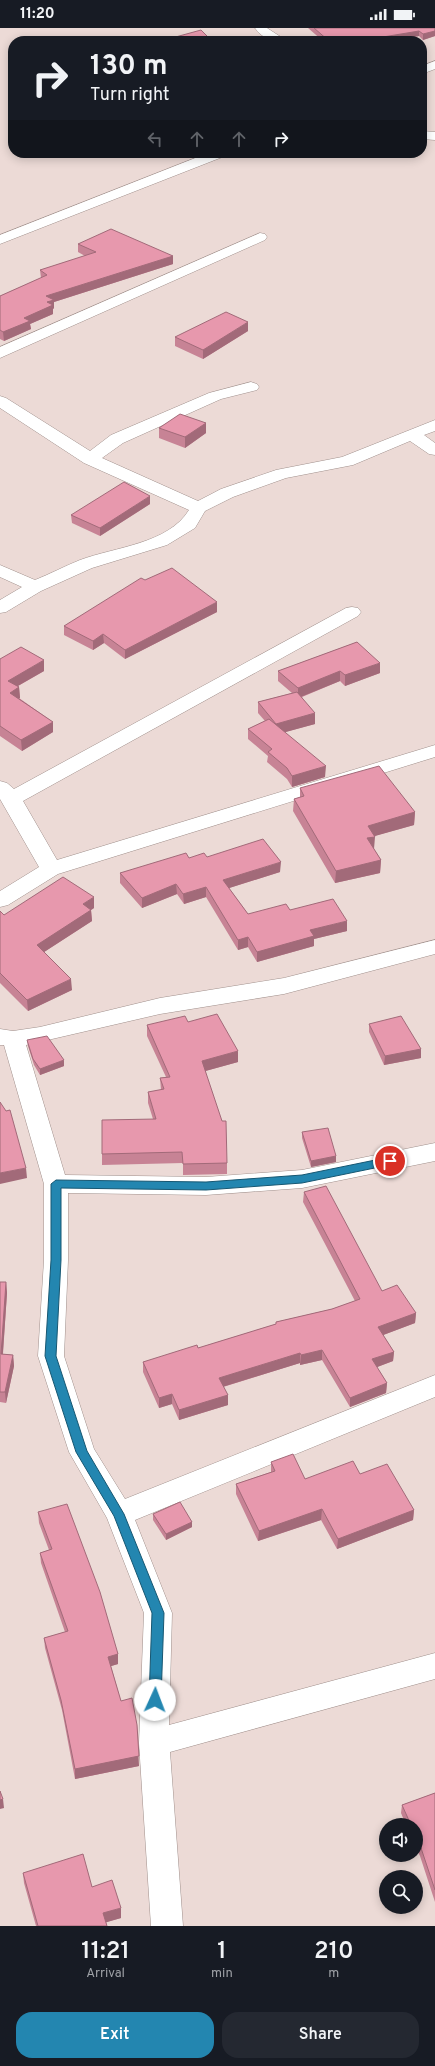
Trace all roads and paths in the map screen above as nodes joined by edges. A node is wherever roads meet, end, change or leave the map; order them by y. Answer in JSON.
{"nodes":[{"id":1,"x":262,"y":28,"type":"edge"},
{"id":2,"x":272,"y":36,"type":"edge"},
{"id":3,"x":207,"y":158,"type":"edge"},
{"id":4,"x":260,"y":237,"type":"dead end"},
{"id":5,"x":0,"y":240,"type":"edge"},
{"id":6,"x":0,"y":353,"type":"edge"},
{"id":7,"x":252,"y":387,"type":"dead end"},
{"id":8,"x":0,"y":401,"type":"edge"},
{"id":9,"x":435,"y":425,"type":"edge"},
{"id":10,"x":412,"y":435,"type":"junction"},
{"id":11,"x":435,"y":450,"type":"edge"},
{"id":12,"x":90,"y":459,"type":"junction"},
{"id":13,"x":199,"y":508,"type":"junction"},
{"id":14,"x":0,"y":570,"type":"edge"},
{"id":15,"x":35,"y":587,"type":"junction"},
{"id":16,"x":0,"y":608,"type":"edge"},
{"id":17,"x":352,"y":612,"type":"dead end"},
{"id":18,"x":435,"y":751,"type":"edge"},
{"id":19,"x":6,"y":793,"type":"edge"},
{"id":20,"x":51,"y":868,"type":"junction"},
{"id":21,"x":0,"y":900,"type":"edge"},
{"id":22,"x":435,"y":947,"type":"edge"},
{"id":23,"x":7,"y":1038,"type":"edge"},
{"id":24,"x":435,"y":1152,"type":"edge"},
{"id":25,"x":56,"y":1184,"type":"junction"},
{"id":26,"x":435,"y":1386,"type":"edge"},
{"id":27,"x":119,"y":1514,"type":"junction"},
{"id":28,"x":435,"y":1666,"type":"edge"},
{"id":29,"x":154,"y":1743,"type":"junction"},
{"id":30,"x":167,"y":1926,"type":"edge"}],
"edges":[{"from":1,"to":2,"type":"street"},
{"from":3,"to":5,"type":"street"},
{"from":4,"to":6,"type":"street"},
{"from":7,"to":12,"type":"street"},
{"from":8,"to":12,"type":"street"},
{"from":9,"to":10,"type":"street"},
{"from":10,"to":11,"type":"street"},
{"from":10,"to":13,"type":"street"},
{"from":12,"to":13,"type":"street"},
{"from":13,"to":15,"type":"street"},
{"from":14,"to":15,"type":"street"},
{"from":15,"to":16,"type":"street"},
{"from":17,"to":19,"type":"street"},
{"from":18,"to":20,"type":"street"},
{"from":19,"to":20,"type":"street"},
{"from":20,"to":21,"type":"street"},
{"from":22,"to":23,"type":"street"},
{"from":23,"to":25,"type":"street"},
{"from":24,"to":25,"type":"street"},
{"from":25,"to":27,"type":"street"},
{"from":26,"to":27,"type":"street"},
{"from":27,"to":29,"type":"street"},
{"from":28,"to":29,"type":"street"},
{"from":29,"to":30,"type":"street"}]}
